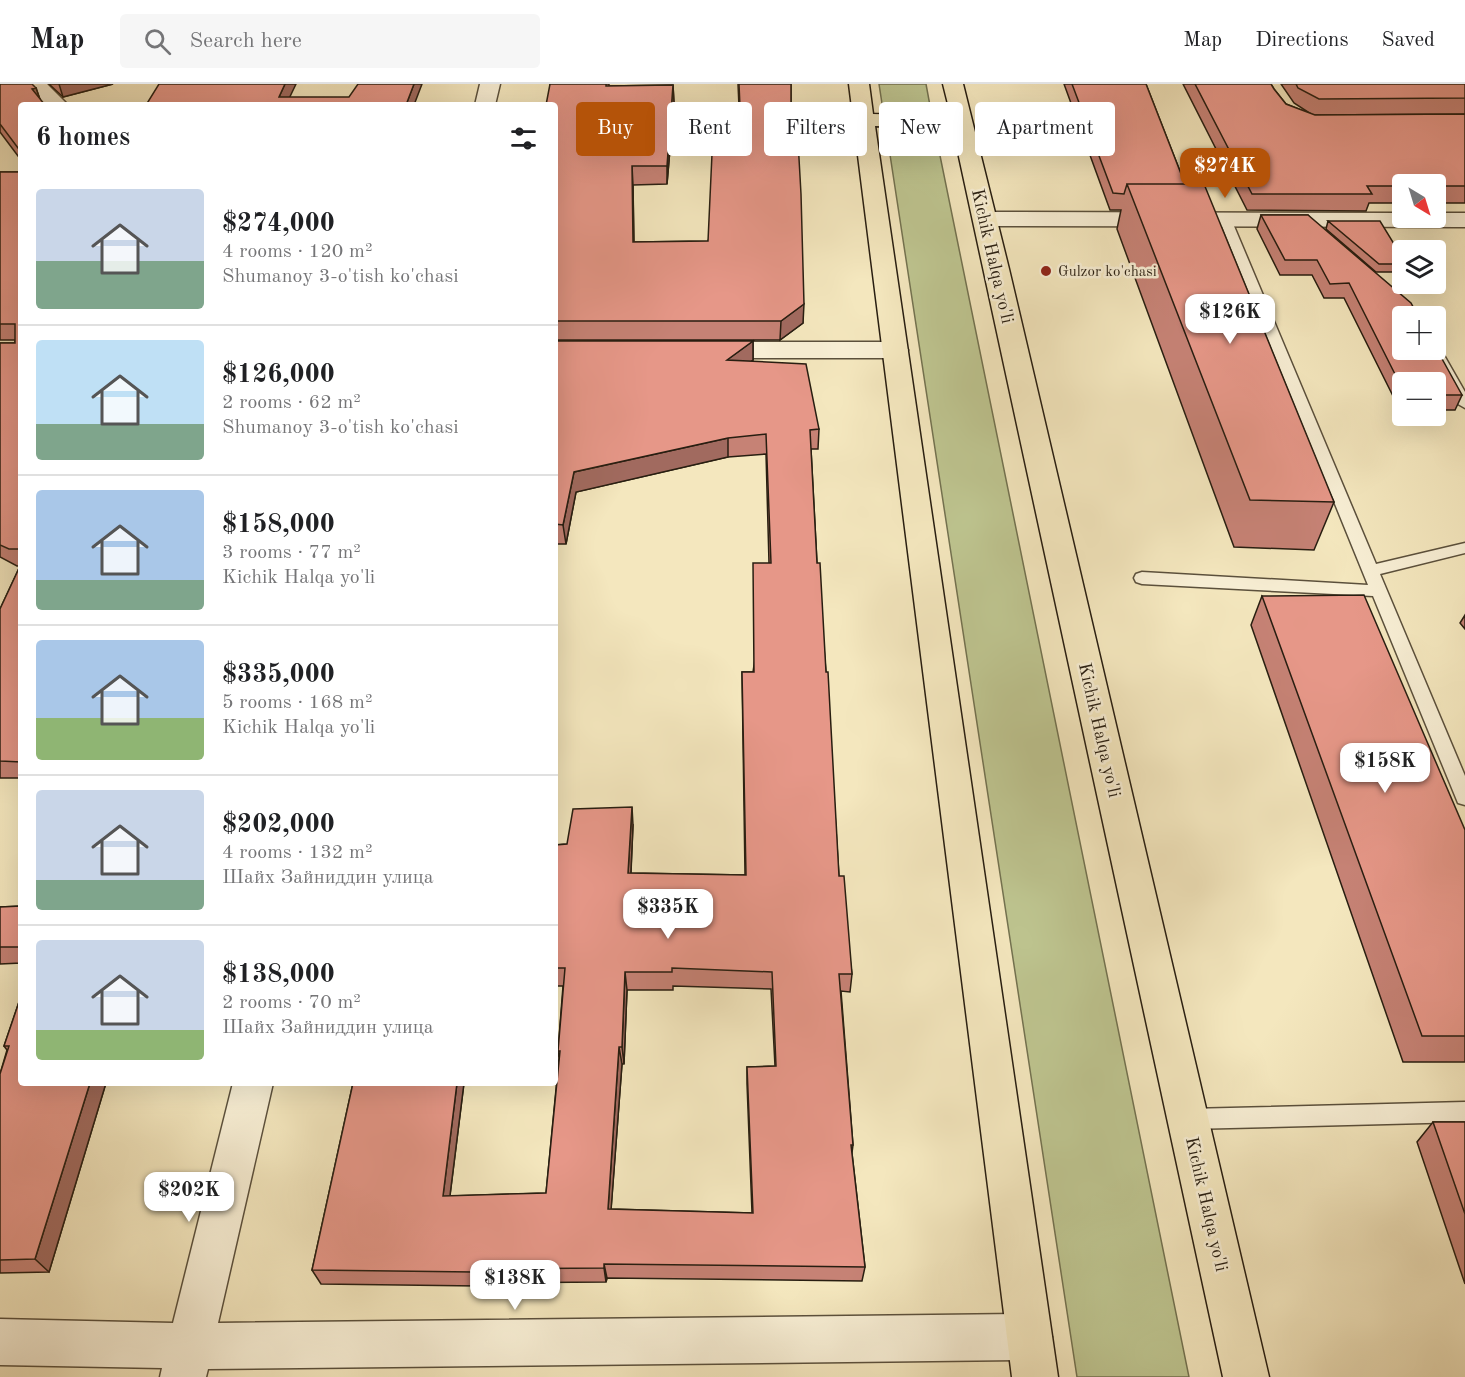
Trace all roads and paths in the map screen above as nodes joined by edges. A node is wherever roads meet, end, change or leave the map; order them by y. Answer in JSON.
{"nodes":[{"id":1,"x":36,"y":84,"type":"edge"},
{"id":2,"x":490,"y":84,"type":"edge"},
{"id":3,"x":859,"y":84,"type":"edge"},
{"id":4,"x":952,"y":84,"type":"edge"},
{"id":5,"x":55,"y":102,"type":"edge"},
{"id":6,"x":486,"y":102,"type":"edge"},
{"id":7,"x":862,"y":102,"type":"edge"},
{"id":8,"x":957,"y":102,"type":"edge"},
{"id":9,"x":963,"y":127,"type":"edge"},
{"id":10,"x":867,"y":142,"type":"edge"},
{"id":11,"x":985,"y":219,"type":"junction"},
{"id":12,"x":1225,"y":219,"type":"junction"},
{"id":13,"x":1304,"y":220,"type":"junction"},
{"id":14,"x":1465,"y":220,"type":"edge"},
{"id":15,"x":1322,"y":235,"type":"edge"},
{"id":16,"x":684,"y":350,"type":"edge"},
{"id":17,"x":895,"y":350,"type":"junction"},
{"id":18,"x":1440,"y":360,"type":"edge"},
{"id":19,"x":1465,"y":404,"type":"edge"},
{"id":20,"x":1465,"y":548,"type":"edge"},
{"id":21,"x":1369,"y":571,"type":"junction"},
{"id":22,"x":1142,"y":578,"type":"dead end"},
{"id":23,"x":1377,"y":591,"type":"junction"},
{"id":24,"x":1465,"y":798,"type":"edge"},
{"id":25,"x":252,"y":1086,"type":"edge"},
{"id":26,"x":1465,"y":1112,"type":"edge"},
{"id":27,"x":1188,"y":1119,"type":"junction"},
{"id":28,"x":0,"y":1342,"type":"edge"},
{"id":29,"x":1032,"y":1357,"type":"edge"},
{"id":30,"x":187,"y":1361,"type":"edge"},
{"id":31,"x":1246,"y":1377,"type":"edge"}],
"edges":[{"from":1,"to":5,"type":"street"},
{"from":2,"to":6,"type":"street"},
{"from":3,"to":7,"type":"highway"},
{"from":4,"to":8,"type":"highway","name":"Kichik Halqa yo'li"},
{"from":9,"to":11,"type":"highway","name":"Kichik Halqa yo'li"},
{"from":10,"to":17,"type":"highway"},
{"from":11,"to":12,"type":"street"},
{"from":11,"to":27,"type":"highway","name":"Kichik Halqa yo'li"},
{"from":12,"to":13,"type":"street"},
{"from":12,"to":21,"type":"lane"},
{"from":13,"to":14,"type":"street"},
{"from":13,"to":15,"type":"lane"},
{"from":16,"to":17,"type":"street"},
{"from":17,"to":29,"type":"highway"},
{"from":18,"to":19,"type":"lane"},
{"from":20,"to":21,"type":"lane"},
{"from":21,"to":23,"type":"lane"},
{"from":22,"to":23,"type":"lane"},
{"from":23,"to":24,"type":"lane"},
{"from":25,"to":30,"type":"street"},
{"from":26,"to":27,"type":"lane"},
{"from":27,"to":31,"type":"highway","name":"Kichik Halqa yo'li"},
{"from":28,"to":30,"type":"street"},
{"from":29,"to":30,"type":"street"}]}
